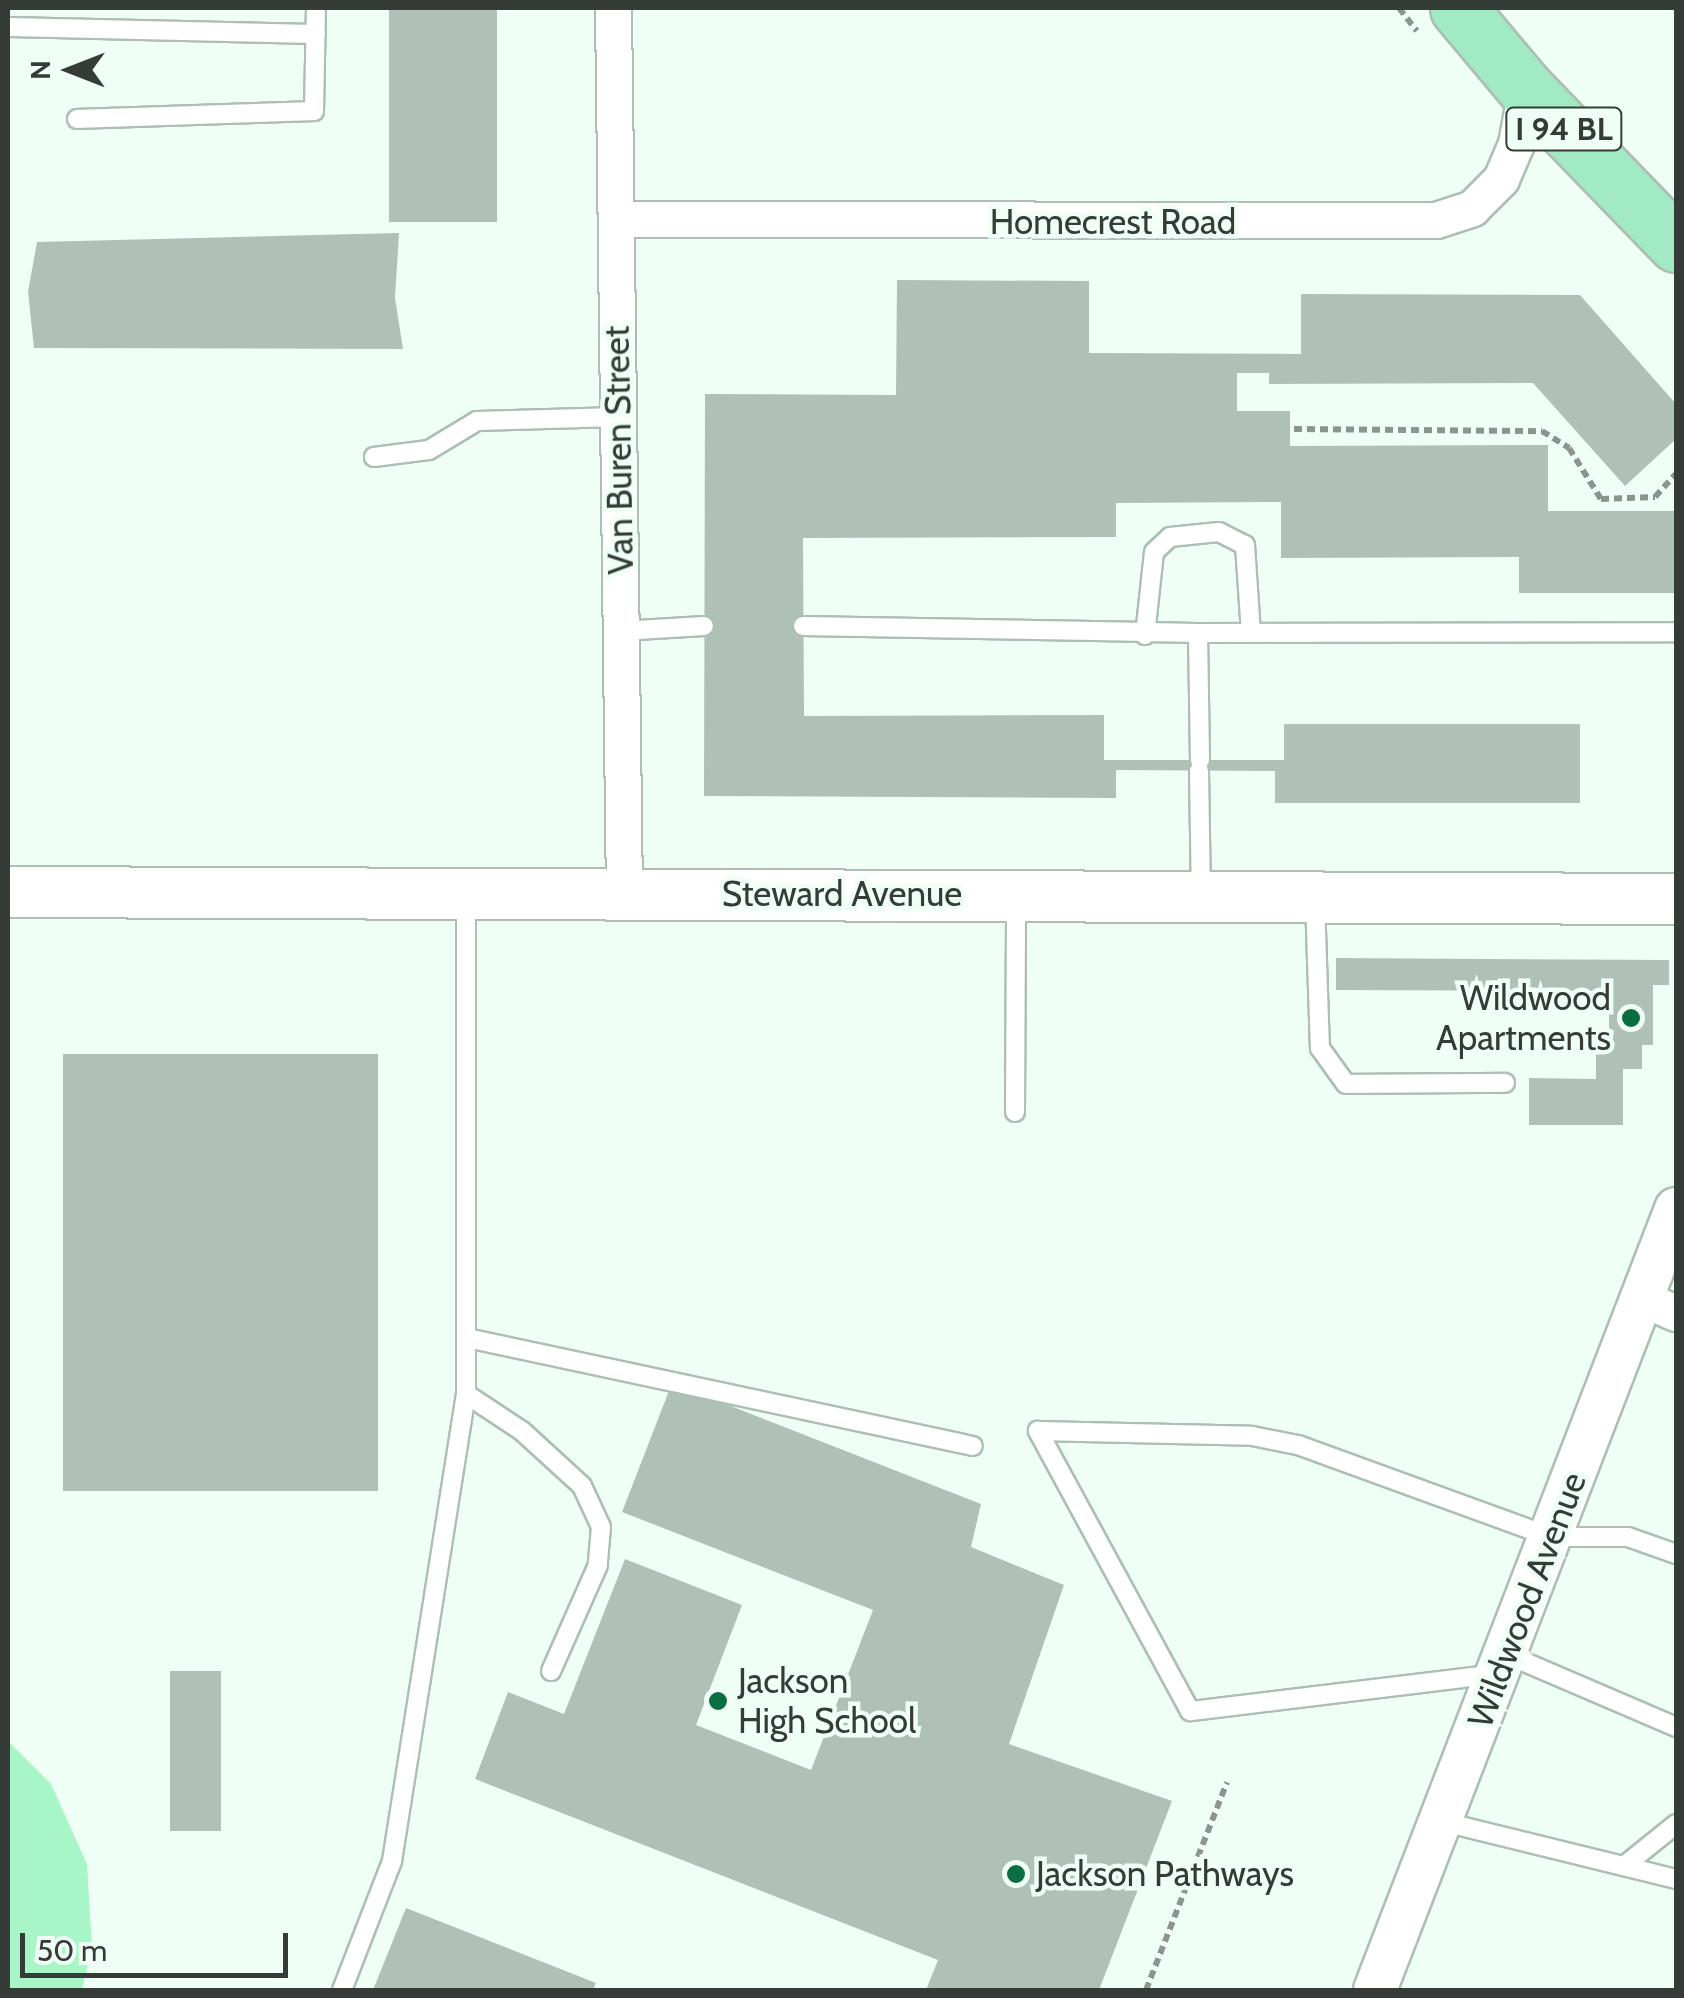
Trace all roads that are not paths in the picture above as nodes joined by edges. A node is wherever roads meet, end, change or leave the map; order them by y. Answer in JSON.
{"nodes":[{"id":1,"x":316,"y":8,"type":"edge"},
{"id":2,"x":613,"y":8,"type":"edge"},
{"id":3,"x":1458,"y":8,"type":"edge"},
{"id":4,"x":8,"y":27,"type":"edge"},
{"id":5,"x":316,"y":34,"type":"junction"},
{"id":6,"x":1526,"y":89,"type":"junction"},
{"id":7,"x":77,"y":118,"type":"dead end"},
{"id":8,"x":616,"y":219,"type":"junction"},
{"id":9,"x":1676,"y":244,"type":"edge"},
{"id":10,"x":618,"y":417,"type":"junction"},
{"id":11,"x":374,"y":458,"type":"dead end"},
{"id":12,"x":704,"y":626,"type":"dead end"},
{"id":13,"x":803,"y":626,"type":"dead end"},
{"id":14,"x":621,"y":631,"type":"junction"},
{"id":15,"x":1251,"y":632,"type":"junction"},
{"id":16,"x":1676,"y":632,"type":"edge"},
{"id":17,"x":1198,"y":634,"type":"junction"},
{"id":18,"x":1145,"y":635,"type":"junction"},
{"id":19,"x":8,"y":892,"type":"edge"},
{"id":20,"x":466,"y":892,"type":"junction"},
{"id":21,"x":624,"y":893,"type":"junction"},
{"id":22,"x":1201,"y":894,"type":"junction"},
{"id":23,"x":1016,"y":895,"type":"junction"},
{"id":24,"x":1314,"y":895,"type":"junction"},
{"id":25,"x":1676,"y":899,"type":"edge"},
{"id":26,"x":1505,"y":1083,"type":"dead end"},
{"id":27,"x":1015,"y":1112,"type":"dead end"},
{"id":28,"x":1676,"y":1209,"type":"edge"},
{"id":29,"x":1660,"y":1306,"type":"edge"},
{"id":30,"x":467,"y":1338,"type":"junction"},
{"id":31,"x":466,"y":1394,"type":"junction"},
{"id":32,"x":973,"y":1446,"type":"dead end"},
{"id":33,"x":1551,"y":1537,"type":"junction"},
{"id":34,"x":1676,"y":1554,"type":"edge"},
{"id":35,"x":1502,"y":1664,"type":"junction"},
{"id":36,"x":551,"y":1671,"type":"dead end"},
{"id":37,"x":1676,"y":1727,"type":"edge"},
{"id":38,"x":1440,"y":1821,"type":"junction"},
{"id":39,"x":1676,"y":1824,"type":"edge"},
{"id":40,"x":1624,"y":1866,"type":"junction"},
{"id":41,"x":1676,"y":1879,"type":"edge"},
{"id":42,"x":342,"y":1990,"type":"edge"},
{"id":43,"x":1374,"y":1990,"type":"edge"}],
"edges":[{"from":1,"to":5,"type":"lane"},
{"from":2,"to":8,"type":"street","name":"Van Buren Street"},
{"from":3,"to":6,"type":"main road","number":"I 94 BL"},
{"from":4,"to":5,"type":"lane"},
{"from":5,"to":7,"type":"lane"},
{"from":6,"to":8,"type":"street","name":"Homecrest Road"},
{"from":6,"to":9,"type":"main road","number":"I 94 BL"},
{"from":8,"to":10,"type":"street","name":"Van Buren Street"},
{"from":10,"to":11,"type":"lane"},
{"from":10,"to":14,"type":"street","name":"Van Buren Street"},
{"from":12,"to":14,"type":"lane"},
{"from":13,"to":18,"type":"lane"},
{"from":14,"to":21,"type":"street","name":"Van Buren Street"},
{"from":15,"to":16,"type":"lane"},
{"from":15,"to":17,"type":"lane"},
{"from":15,"to":18,"type":"lane"},
{"from":17,"to":18,"type":"lane"},
{"from":17,"to":22,"type":"lane"},
{"from":19,"to":20,"type":"main road","name":"Steward Avenue"},
{"from":20,"to":21,"type":"main road","name":"Steward Avenue"},
{"from":20,"to":30,"type":"lane"},
{"from":21,"to":23,"type":"main road","name":"Steward Avenue"},
{"from":22,"to":23,"type":"main road","name":"Steward Avenue"},
{"from":22,"to":24,"type":"main road","name":"Steward Avenue"},
{"from":23,"to":27,"type":"lane"},
{"from":24,"to":25,"type":"main road","name":"Steward Avenue"},
{"from":24,"to":26,"type":"lane"},
{"from":28,"to":29,"type":"street","name":"Wildwood Avenue"},
{"from":29,"to":33,"type":"street","name":"Wildwood Avenue"},
{"from":30,"to":31,"type":"lane"},
{"from":30,"to":32,"type":"lane"},
{"from":31,"to":36,"type":"lane"},
{"from":31,"to":42,"type":"lane"},
{"from":33,"to":34,"type":"lane"},
{"from":33,"to":35,"type":"street","name":"Wildwood Avenue"},
{"from":33,"to":35,"type":"lane"},
{"from":35,"to":37,"type":"lane"},
{"from":35,"to":38,"type":"street","name":"Wildwood Avenue"},
{"from":38,"to":40,"type":"lane"},
{"from":38,"to":43,"type":"street","name":"Wildwood Avenue"},
{"from":39,"to":40,"type":"lane"},
{"from":40,"to":41,"type":"lane"}]}
